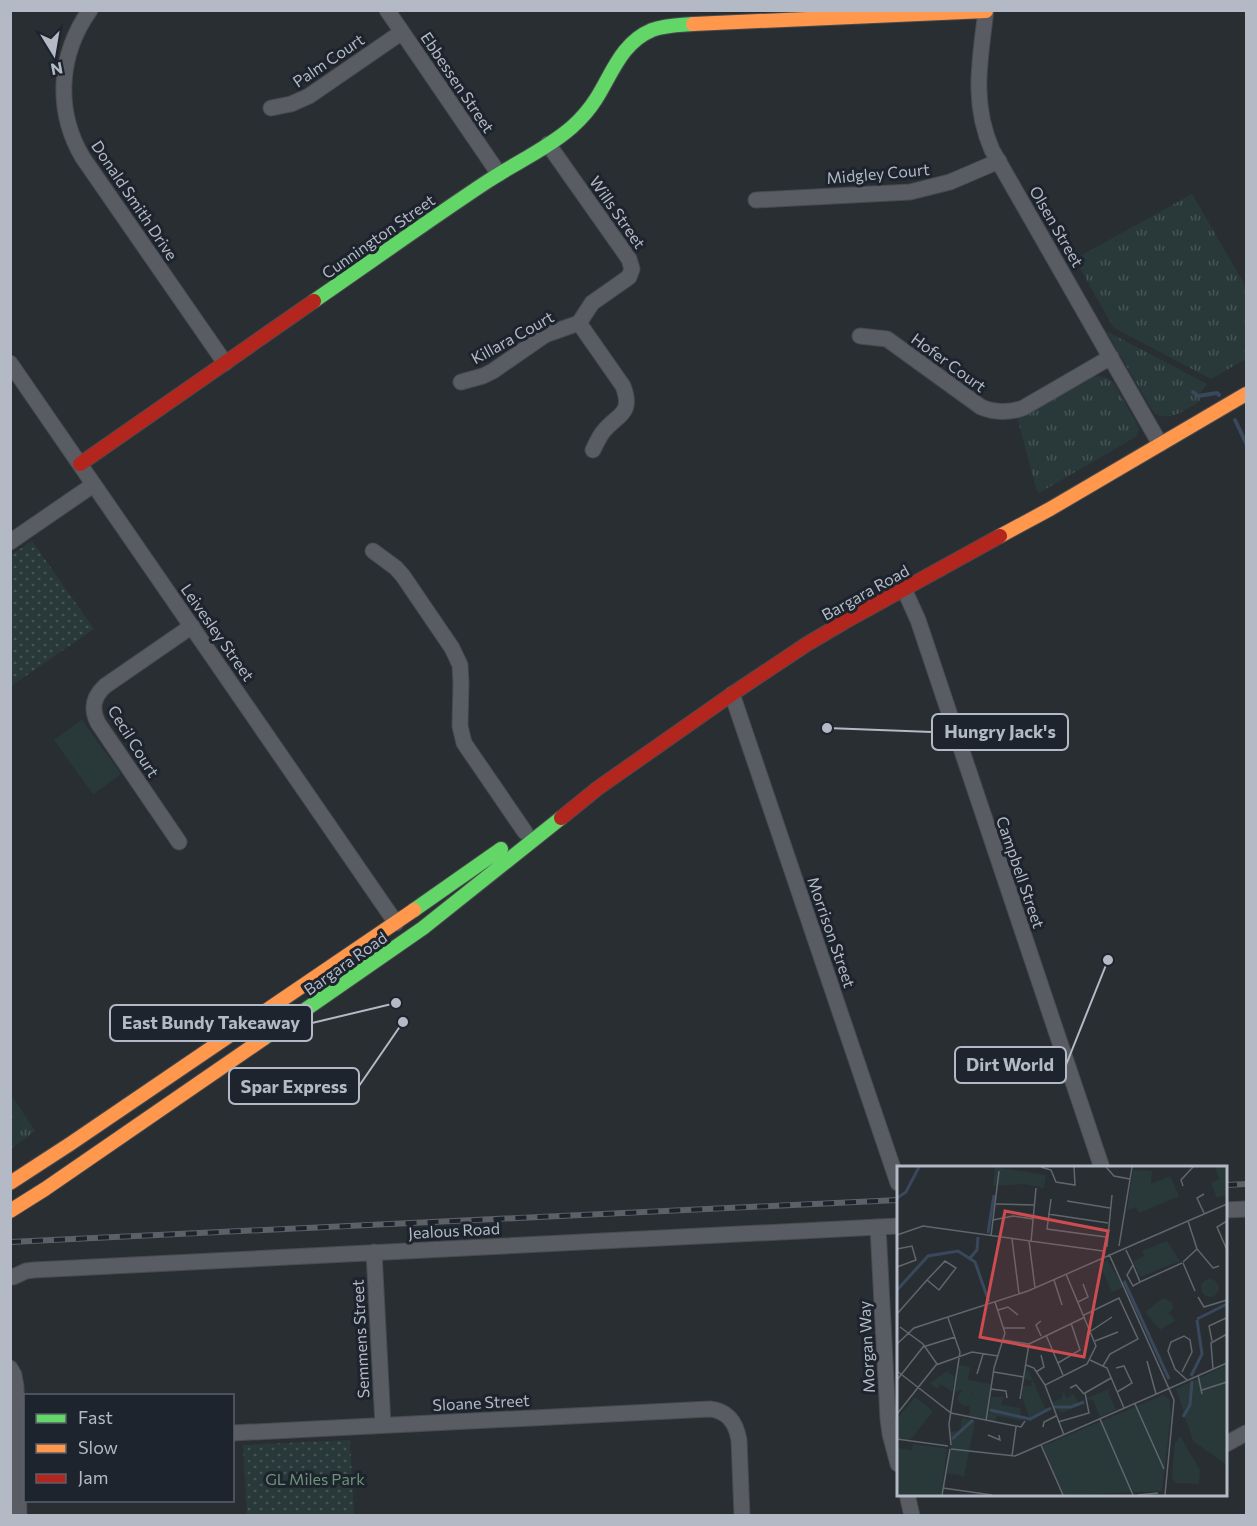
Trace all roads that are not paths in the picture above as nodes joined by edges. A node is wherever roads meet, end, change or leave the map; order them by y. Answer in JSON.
{"nodes":[{"id":1,"x":90,"y":10,"type":"edge"},
{"id":2,"x":387,"y":10,"type":"edge"},
{"id":3,"x":986,"y":11,"type":"edge"},
{"id":4,"x":812,"y":15,"type":"edge"},
{"id":5,"x":675,"y":18,"type":"edge"},
{"id":6,"x":402,"y":32,"type":"junction"},
{"id":7,"x":271,"y":108,"type":"dead end"},
{"id":8,"x":548,"y":144,"type":"junction"},
{"id":9,"x":999,"y":161,"type":"junction"},
{"id":10,"x":499,"y":174,"type":"junction"},
{"id":11,"x":756,"y":200,"type":"dead end"},
{"id":12,"x":579,"y":323,"type":"junction"},
{"id":13,"x":860,"y":336,"type":"dead end"},
{"id":14,"x":1111,"y":357,"type":"junction"},
{"id":15,"x":10,"y":363,"type":"edge"},
{"id":16,"x":225,"y":363,"type":"junction"},
{"id":17,"x":461,"y":382,"type":"dead end"},
{"id":18,"x":1246,"y":394,"type":"edge"},
{"id":19,"x":1160,"y":444,"type":"junction"},
{"id":20,"x":593,"y":450,"type":"dead end"},
{"id":21,"x":80,"y":464,"type":"junction"},
{"id":22,"x":93,"y":485,"type":"junction"},
{"id":23,"x":10,"y":542,"type":"edge"},
{"id":24,"x":373,"y":551,"type":"dead end"},
{"id":25,"x":904,"y":589,"type":"junction"},
{"id":26,"x":192,"y":626,"type":"junction"},
{"id":27,"x":732,"y":694,"type":"junction"},
{"id":28,"x":528,"y":837,"type":"junction"},
{"id":29,"x":179,"y":842,"type":"dead end"},
{"id":30,"x":396,"y":923,"type":"junction"},
{"id":31,"x":407,"y":939,"type":"junction"},
{"id":32,"x":1101,"y":1166,"type":"edge"},
{"id":33,"x":897,"y":1180,"type":"edge"},
{"id":34,"x":10,"y":1183,"type":"edge"},
{"id":35,"x":1246,"y":1209,"type":"edge"},
{"id":36,"x":1227,"y":1210,"type":"edge"},
{"id":37,"x":13,"y":1218,"type":"edge"},
{"id":38,"x":897,"y":1226,"type":"edge"},
{"id":39,"x":878,"y":1227,"type":"junction"},
{"id":40,"x":374,"y":1252,"type":"junction"},
{"id":41,"x":13,"y":1276,"type":"dead end"},
{"id":42,"x":10,"y":1368,"type":"edge"},
{"id":43,"x":10,"y":1387,"type":"edge"},
{"id":44,"x":16,"y":1407,"type":"junction"},
{"id":45,"x":383,"y":1425,"type":"junction"},
{"id":46,"x":1246,"y":1432,"type":"edge"},
{"id":47,"x":234,"y":1433,"type":"edge"},
{"id":48,"x":1227,"y":1443,"type":"edge"},
{"id":49,"x":21,"y":1445,"type":"edge"},
{"id":50,"x":897,"y":1460,"type":"edge"},
{"id":51,"x":907,"y":1496,"type":"edge"},
{"id":52,"x":19,"y":1515,"type":"edge"},
{"id":53,"x":742,"y":1515,"type":"edge"},
{"id":54,"x":912,"y":1515,"type":"edge"}],
"edges":[{"from":1,"to":16,"type":"street","name":"Donald Smith Drive"},
{"from":2,"to":6,"type":"street","name":"Ebbessen Street"},
{"from":3,"to":4,"type":"main road","name":"Cunnington Street"},
{"from":3,"to":9,"type":"street","name":"Olsen Street"},
{"from":4,"to":5,"type":"main road","name":"Cunnington Street"},
{"from":5,"to":8,"type":"main road","name":"Cunnington Street"},
{"from":6,"to":7,"type":"street","name":"Palm Court"},
{"from":6,"to":10,"type":"street","name":"Ebbessen Street"},
{"from":8,"to":10,"type":"main road","name":"Cunnington Street"},
{"from":8,"to":12,"type":"street","name":"Wills Street"},
{"from":9,"to":11,"type":"street","name":"Midgley Court"},
{"from":9,"to":14,"type":"street","name":"Olsen Street"},
{"from":10,"to":16,"type":"main road","name":"Cunnington Street"},
{"from":12,"to":17,"type":"street","name":"Killara Court"},
{"from":12,"to":20,"type":"street"},
{"from":13,"to":14,"type":"street","name":"Hofer Court"},
{"from":14,"to":19,"type":"street","name":"Olsen Street"},
{"from":15,"to":21,"type":"street","name":"Leivesley Street"},
{"from":16,"to":21,"type":"main road","name":"Cunnington Street"},
{"from":18,"to":19,"type":"main road","name":"Bargara Road"},
{"from":19,"to":25,"type":"main road","name":"Bargara Road"},
{"from":21,"to":22,"type":"street","name":"Leivesley Street"},
{"from":22,"to":23,"type":"street"},
{"from":22,"to":26,"type":"street","name":"Leivesley Street"},
{"from":24,"to":28,"type":"street"},
{"from":25,"to":27,"type":"main road","name":"Bargara Road"},
{"from":25,"to":32,"type":"street","name":"Campbell Street"},
{"from":26,"to":29,"type":"street","name":"Cecil Court"},
{"from":26,"to":30,"type":"street","name":"Leivesley Street"},
{"from":27,"to":28,"type":"main road","name":"Bargara Road"},
{"from":27,"to":33,"type":"street","name":"Morrison Street"},
{"from":28,"to":30,"type":"main road","name":"Bargara Road"},
{"from":28,"to":31,"type":"main road","name":"Bargara Road"},
{"from":30,"to":31,"type":"main road"},
{"from":30,"to":34,"type":"main road","name":"Bargara Road"},
{"from":31,"to":37,"type":"main road","name":"Bargara Road"},
{"from":35,"to":36,"type":"street"},
{"from":38,"to":39,"type":"street","name":"Jealous Road"},
{"from":39,"to":40,"type":"street","name":"Jealous Road"},
{"from":39,"to":50,"type":"street","name":"Morgan Way"},
{"from":40,"to":41,"type":"street","name":"Jealous Road"},
{"from":40,"to":45,"type":"street","name":"Semmens Street"},
{"from":42,"to":44,"type":"street"},
{"from":43,"to":44,"type":"street"},
{"from":44,"to":49,"type":"street"},
{"from":45,"to":47,"type":"street","name":"Sloane Street"},
{"from":45,"to":53,"type":"street","name":"Sloane Street"},
{"from":46,"to":48,"type":"street"},
{"from":49,"to":52,"type":"street"},
{"from":51,"to":54,"type":"street"}]}
